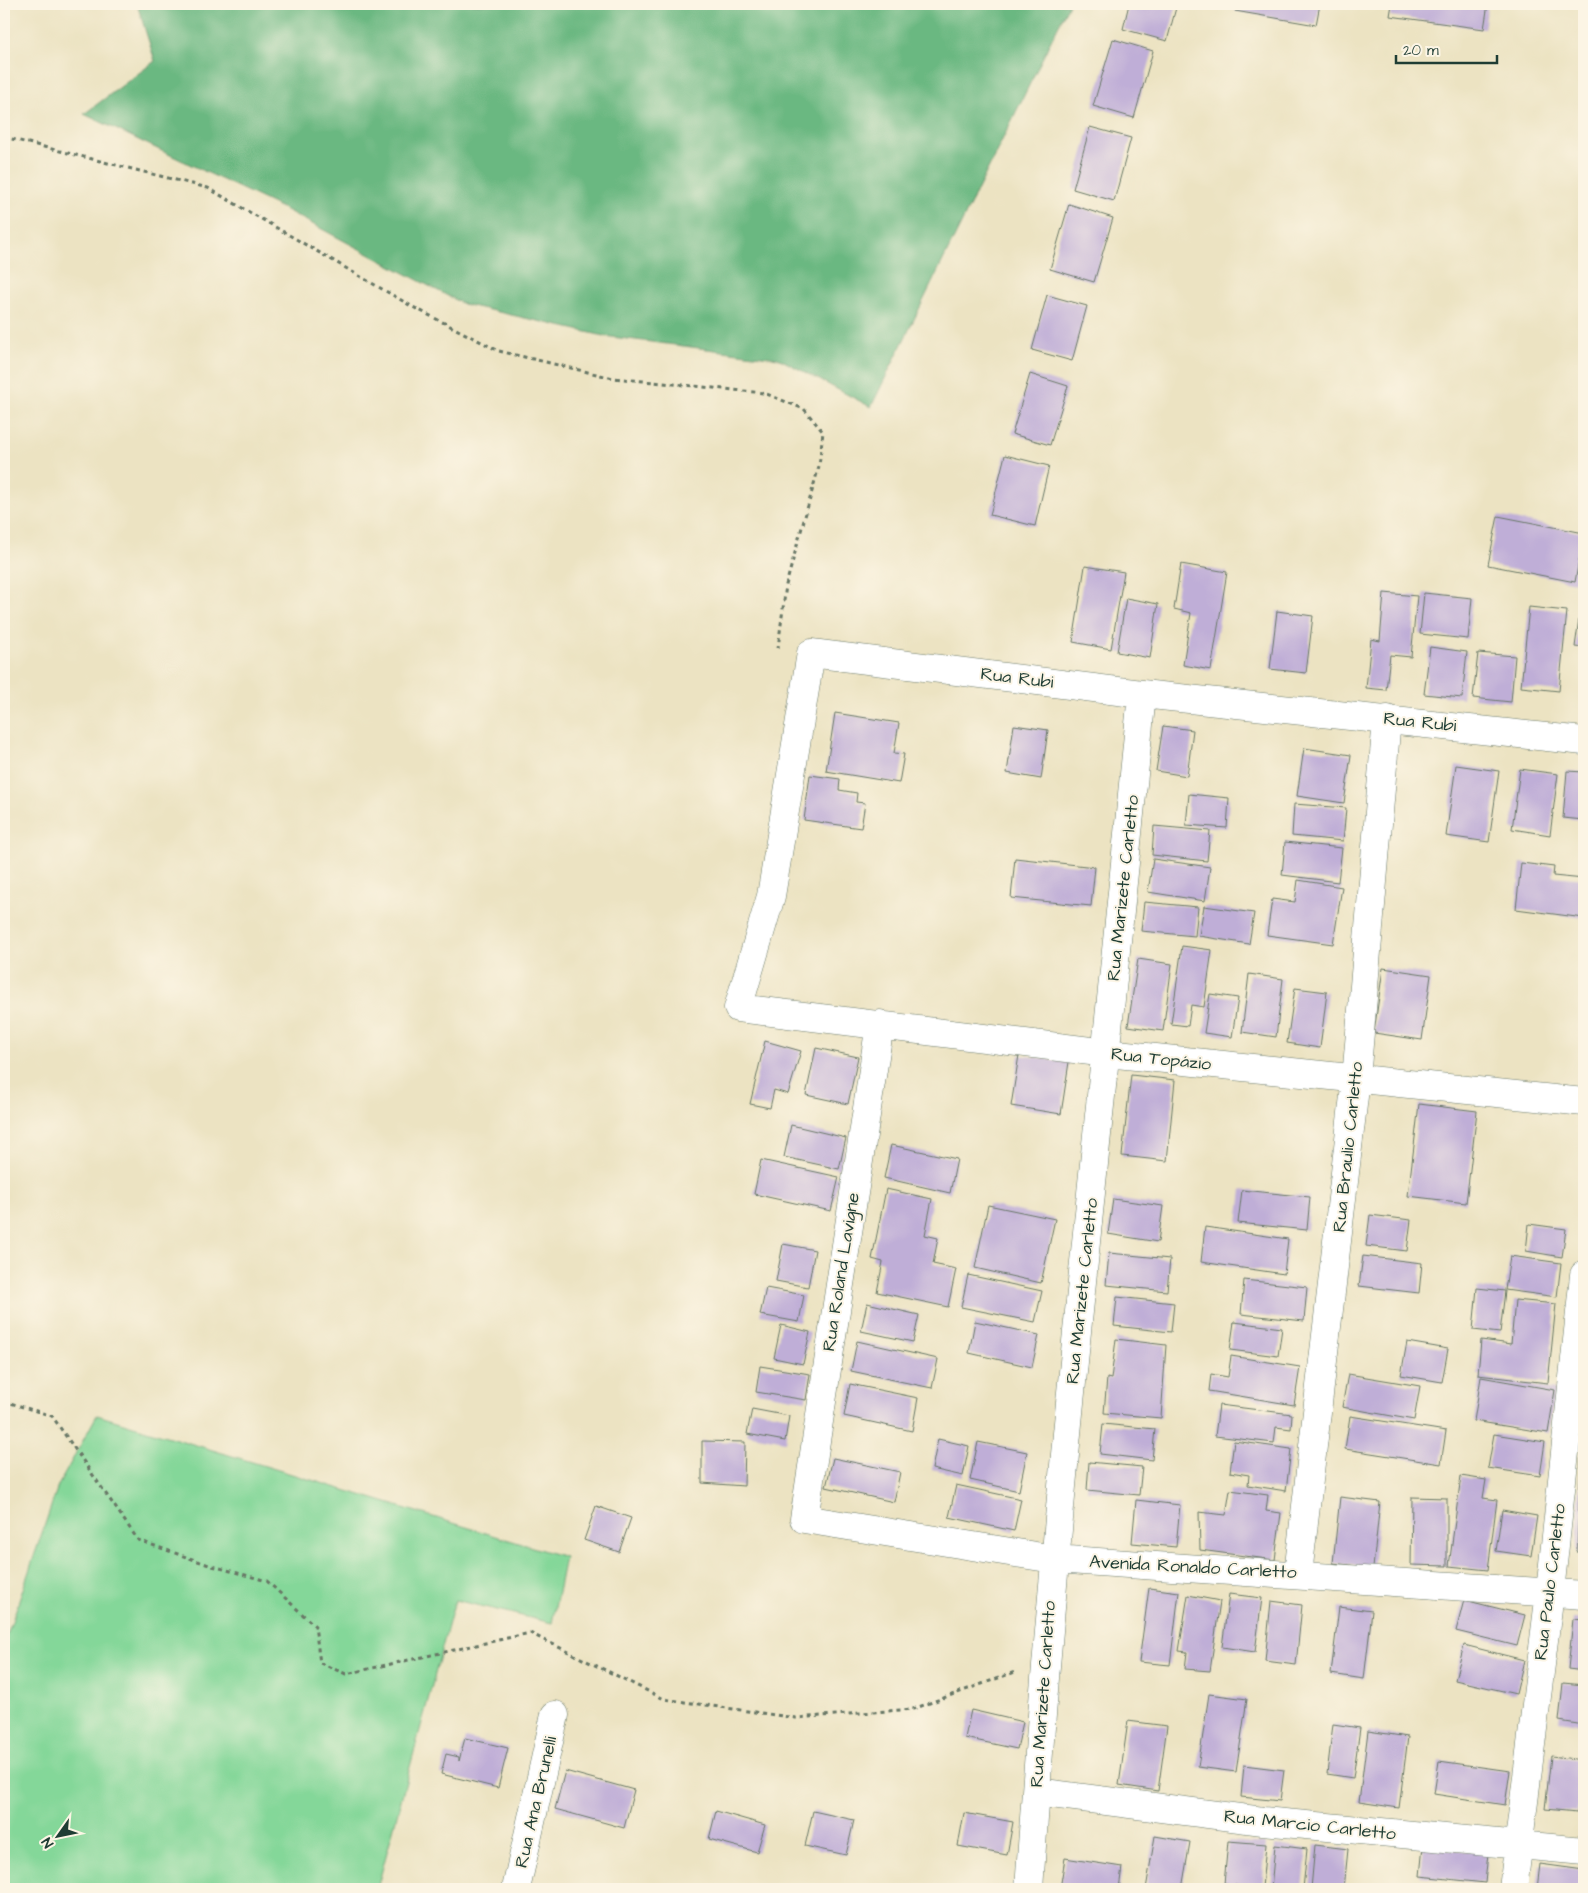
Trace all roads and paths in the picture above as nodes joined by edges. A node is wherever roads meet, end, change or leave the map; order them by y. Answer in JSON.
{"nodes":[{"id":1,"x":4,"y":137,"type":"edge"},
{"id":2,"x":811,"y":653,"type":"junction"},
{"id":3,"x":1142,"y":694,"type":"junction"},
{"id":4,"x":1387,"y":719,"type":"junction"},
{"id":5,"x":1584,"y":741,"type":"edge"},
{"id":6,"x":880,"y":1024,"type":"junction"},
{"id":7,"x":1107,"y":1053,"type":"junction"},
{"id":8,"x":1356,"y":1079,"type":"junction"},
{"id":9,"x":1584,"y":1102,"type":"edge"},
{"id":10,"x":1584,"y":1275,"type":"edge"},
{"id":11,"x":4,"y":1401,"type":"edge"},
{"id":12,"x":804,"y":1519,"type":"joint"},
{"id":13,"x":1054,"y":1559,"type":"junction"},
{"id":14,"x":1298,"y":1574,"type":"junction"},
{"id":15,"x":1550,"y":1592,"type":"junction"},
{"id":16,"x":1584,"y":1595,"type":"edge"},
{"id":17,"x":1046,"y":1661,"type":"junction"},
{"id":18,"x":555,"y":1716,"type":"dead end"},
{"id":19,"x":1036,"y":1792,"type":"junction"},
{"id":20,"x":1518,"y":1844,"type":"junction"},
{"id":21,"x":1584,"y":1851,"type":"edge"},
{"id":22,"x":516,"y":1889,"type":"edge"},
{"id":23,"x":1029,"y":1889,"type":"edge"},
{"id":24,"x":1513,"y":1889,"type":"edge"}],
"edges":[{"from":1,"to":2,"type":"path"},
{"from":2,"to":3,"type":"street","name":"Rua Rubi"},
{"from":2,"to":6,"type":"street","name":"Rua Topázio"},
{"from":3,"to":4,"type":"street","name":"Rua Rubi"},
{"from":3,"to":7,"type":"street","name":"Rua Marizete Carletto"},
{"from":4,"to":5,"type":"street","name":"Rua Rubi"},
{"from":4,"to":8,"type":"street","name":"Rua Braulio Carletto"},
{"from":6,"to":7,"type":"street","name":"Rua Topázio"},
{"from":6,"to":12,"type":"street","name":"Rua Roland Lavigne"},
{"from":7,"to":8,"type":"street","name":"Rua Topázio"},
{"from":7,"to":13,"type":"street","name":"Rua Marizete Carletto"},
{"from":8,"to":9,"type":"street","name":"Rua Topázio"},
{"from":8,"to":14,"type":"street","name":"Rua Braulio Carletto"},
{"from":10,"to":15,"type":"street","name":"Rua Paulo Carletto"},
{"from":11,"to":17,"type":"path"},
{"from":12,"to":13,"type":"street","name":"Avenida Ronaldo Carletto"},
{"from":13,"to":14,"type":"street","name":"Avenida Ronaldo Carletto"},
{"from":13,"to":17,"type":"street","name":"Rua Marizete Carletto"},
{"from":14,"to":15,"type":"street","name":"Avenida Ronaldo Carletto"},
{"from":15,"to":16,"type":"street","name":"Avenida Ronaldo Carletto"},
{"from":15,"to":20,"type":"street","name":"Rua Paulo Carletto"},
{"from":17,"to":19,"type":"street","name":"Rua Marizete Carletto"},
{"from":18,"to":22,"type":"street","name":"Rua Ana Brunelli"},
{"from":19,"to":20,"type":"street","name":"Rua Marcio Carletto"},
{"from":19,"to":23,"type":"street","name":"Rua Marizete Carletto"},
{"from":20,"to":21,"type":"street","name":"Rua Marcio Carletto"},
{"from":20,"to":24,"type":"street","name":"Rua Paulo Carletto"}]}
